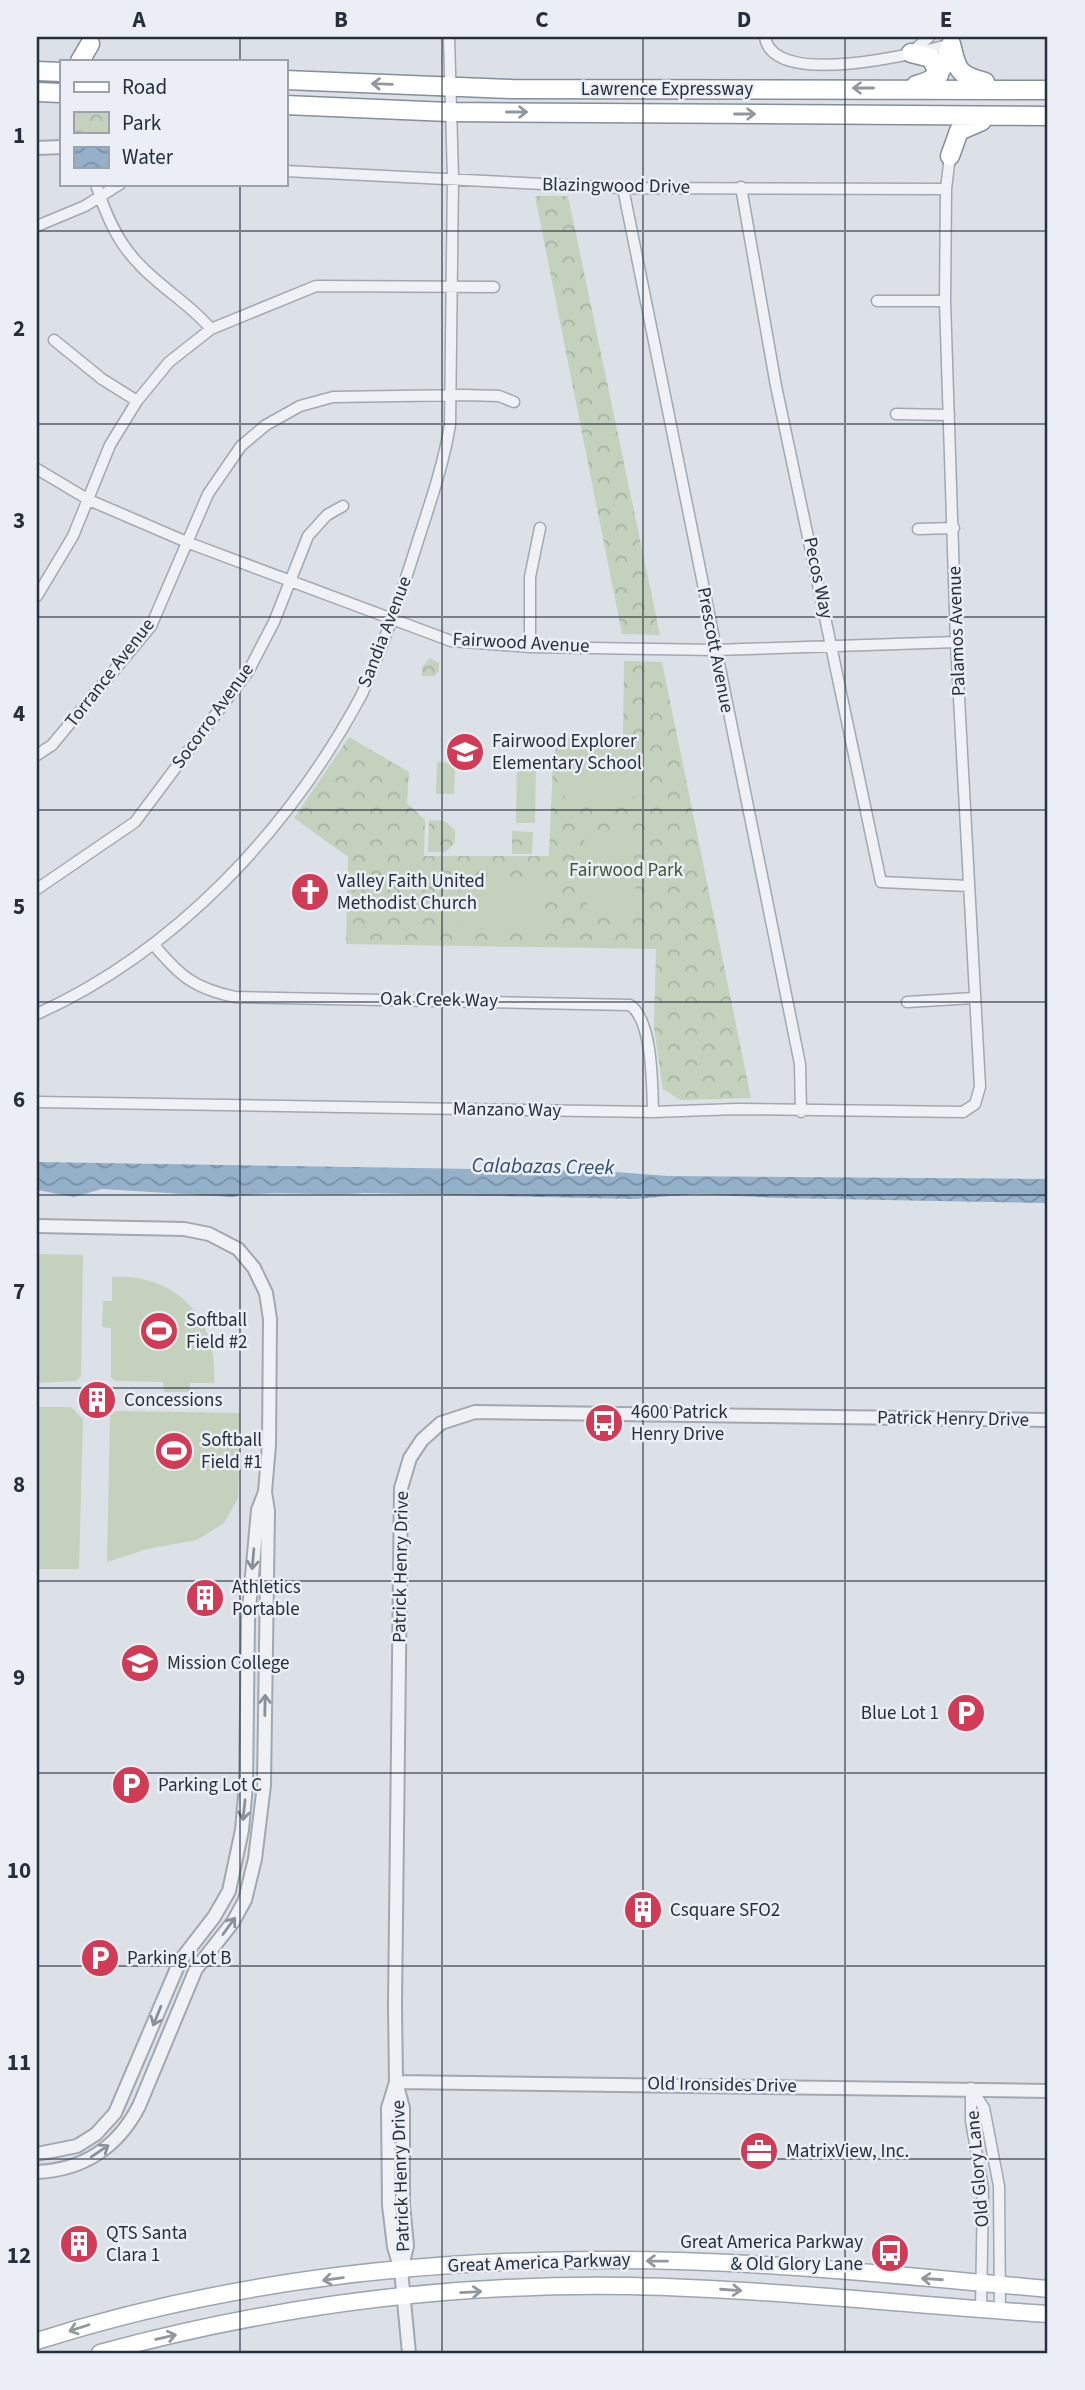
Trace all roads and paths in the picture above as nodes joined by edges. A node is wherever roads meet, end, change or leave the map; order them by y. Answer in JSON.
{"nodes":[{"id":1,"x":449,"y":37,"type":"edge"},
{"id":2,"x":765,"y":37,"type":"edge"},
{"id":3,"x":929,"y":37,"type":"edge"},
{"id":4,"x":90,"y":40,"type":"edge"},
{"id":5,"x":951,"y":40,"type":"edge"},
{"id":6,"x":911,"y":53,"type":"junction"},
{"id":7,"x":80,"y":60,"type":"edge"},
{"id":8,"x":99,"y":60,"type":"edge"},
{"id":9,"x":37,"y":71,"type":"edge"},
{"id":10,"x":60,"y":72,"type":"edge"},
{"id":11,"x":939,"y":75,"type":"junction"},
{"id":12,"x":287,"y":80,"type":"edge"},
{"id":13,"x":450,"y":87,"type":"junction"},
{"id":14,"x":902,"y":88,"type":"junction"},
{"id":15,"x":1005,"y":88,"type":"junction"},
{"id":16,"x":1048,"y":90,"type":"edge"},
{"id":17,"x":287,"y":105,"type":"edge"},
{"id":18,"x":449,"y":112,"type":"junction"},
{"id":19,"x":903,"y":114,"type":"junction"},
{"id":20,"x":1008,"y":116,"type":"junction"},
{"id":21,"x":1048,"y":116,"type":"edge"},
{"id":22,"x":60,"y":147,"type":"edge"},
{"id":23,"x":37,"y":148,"type":"edge"},
{"id":24,"x":950,"y":156,"type":"junction"},
{"id":25,"x":287,"y":171,"type":"edge"},
{"id":26,"x":453,"y":178,"type":"junction"},
{"id":27,"x":96,"y":186,"type":"edge"},
{"id":28,"x":116,"y":186,"type":"edge"},
{"id":29,"x":741,"y":187,"type":"junction"},
{"id":30,"x":623,"y":188,"type":"junction"},
{"id":31,"x":946,"y":189,"type":"junction"},
{"id":32,"x":99,"y":196,"type":"junction"},
{"id":33,"x":37,"y":226,"type":"edge"},
{"id":34,"x":452,"y":286,"type":"junction"},
{"id":35,"x":494,"y":287,"type":"dead end"},
{"id":36,"x":877,"y":301,"type":"dead end"},
{"id":37,"x":945,"y":301,"type":"junction"},
{"id":38,"x":211,"y":329,"type":"junction"},
{"id":39,"x":54,"y":340,"type":"dead end"},
{"id":40,"x":451,"y":395,"type":"junction"},
{"id":41,"x":137,"y":401,"type":"junction"},
{"id":42,"x":514,"y":402,"type":"dead end"},
{"id":43,"x":896,"y":414,"type":"dead end"},
{"id":44,"x":949,"y":415,"type":"junction"},
{"id":45,"x":37,"y":469,"type":"edge"},
{"id":46,"x":89,"y":500,"type":"junction"},
{"id":47,"x":343,"y":506,"type":"dead end"},
{"id":48,"x":540,"y":528,"type":"dead end"},
{"id":49,"x":954,"y":528,"type":"junction"},
{"id":50,"x":918,"y":529,"type":"dead end"},
{"id":51,"x":189,"y":543,"type":"junction"},
{"id":52,"x":290,"y":582,"type":"junction"},
{"id":53,"x":37,"y":596,"type":"edge"},
{"id":54,"x":392,"y":621,"type":"junction"},
{"id":55,"x":956,"y":642,"type":"junction"},
{"id":56,"x":530,"y":647,"type":"junction"},
{"id":57,"x":833,"y":648,"type":"junction"},
{"id":58,"x":715,"y":650,"type":"junction"},
{"id":59,"x":37,"y":755,"type":"edge"},
{"id":60,"x":968,"y":886,"type":"junction"},
{"id":61,"x":37,"y":889,"type":"edge"},
{"id":62,"x":153,"y":944,"type":"junction"},
{"id":63,"x":974,"y":998,"type":"junction"},
{"id":64,"x":907,"y":1002,"type":"dead end"},
{"id":65,"x":37,"y":1014,"type":"edge"},
{"id":66,"x":37,"y":1102,"type":"edge"},
{"id":67,"x":975,"y":1104,"type":"joint"},
{"id":68,"x":653,"y":1112,"type":"junction"},
{"id":69,"x":801,"y":1112,"type":"junction"},
{"id":70,"x":37,"y":1226,"type":"edge"},
{"id":71,"x":1048,"y":1420,"type":"edge"},
{"id":72,"x":265,"y":1492,"type":"junction"},
{"id":73,"x":396,"y":2082,"type":"junction"},
{"id":74,"x":971,"y":2088,"type":"junction"},
{"id":75,"x":1048,"y":2091,"type":"edge"},
{"id":76,"x":37,"y":2154,"type":"edge"},
{"id":77,"x":37,"y":2172,"type":"edge"},
{"id":78,"x":401,"y":2270,"type":"junction"},
{"id":79,"x":982,"y":2283,"type":"junction"},
{"id":80,"x":1000,"y":2285,"type":"junction"},
{"id":81,"x":1048,"y":2289,"type":"edge"},
{"id":82,"x":403,"y":2297,"type":"junction"},
{"id":83,"x":981,"y":2310,"type":"junction"},
{"id":84,"x":1000,"y":2311,"type":"junction"},
{"id":85,"x":1048,"y":2314,"type":"edge"},
{"id":86,"x":37,"y":2341,"type":"edge"},
{"id":87,"x":100,"y":2353,"type":"edge"},
{"id":88,"x":409,"y":2353,"type":"edge"}],
"edges":[{"from":1,"to":13,"type":"street","name":"Sandia Avenue"},
{"from":2,"to":6,"type":"street"},
{"from":3,"to":6,"type":"street"},
{"from":4,"to":7,"type":"highway"},
{"from":4,"to":8,"type":"highway"},
{"from":5,"to":6,"type":"street"},
{"from":5,"to":11,"type":"highway"},
{"from":5,"to":15,"type":"highway"},
{"from":6,"to":11,"type":"highway"},
{"from":9,"to":10,"type":"highway"},
{"from":11,"to":14,"type":"highway"},
{"from":13,"to":12,"type":"highway","name":"Lawrence Expressway","one_way":true},
{"from":14,"to":13,"type":"highway","name":"Lawrence Expressway","one_way":true},
{"from":13,"to":18,"type":"street","name":"Sandia Avenue"},
{"from":14,"to":15,"type":"highway","name":"Lawrence Expressway"},
{"from":15,"to":16,"type":"highway","name":"Lawrence Expressway"},
{"from":17,"to":18,"type":"highway","name":"Lawrence Expressway"},
{"from":18,"to":19,"type":"highway","name":"Lawrence Expressway","one_way":true},
{"from":18,"to":26,"type":"street","name":"Sandia Avenue"},
{"from":19,"to":20,"type":"highway","name":"Lawrence Expressway"},
{"from":19,"to":24,"type":"highway"},
{"from":20,"to":21,"type":"highway","name":"Lawrence Expressway"},
{"from":20,"to":24,"type":"highway"},
{"from":22,"to":23,"type":"street"},
{"from":24,"to":31,"type":"street","name":"Palamos Avenue"},
{"from":25,"to":26,"type":"street","name":"Blazingwood Drive"},
{"from":26,"to":30,"type":"street","name":"Blazingwood Drive"},
{"from":26,"to":34,"type":"street","name":"Sandia Avenue"},
{"from":27,"to":32,"type":"street"},
{"from":28,"to":32,"type":"street"},
{"from":29,"to":30,"type":"street","name":"Blazingwood Drive"},
{"from":29,"to":31,"type":"street","name":"Blazingwood Drive"},
{"from":29,"to":57,"type":"street","name":"Pecos Way"},
{"from":30,"to":58,"type":"street","name":"Prescott Avenue"},
{"from":31,"to":37,"type":"street","name":"Palamos Avenue"},
{"from":32,"to":33,"type":"street"},
{"from":32,"to":38,"type":"street"},
{"from":34,"to":35,"type":"street"},
{"from":34,"to":38,"type":"street"},
{"from":34,"to":40,"type":"street","name":"Sandia Avenue"},
{"from":36,"to":37,"type":"street"},
{"from":37,"to":44,"type":"street","name":"Palamos Avenue"},
{"from":38,"to":41,"type":"street"},
{"from":39,"to":41,"type":"street"},
{"from":40,"to":42,"type":"street","name":"Torrance Avenue"},
{"from":40,"to":51,"type":"street","name":"Torrance Avenue"},
{"from":40,"to":54,"type":"street","name":"Sandia Avenue"},
{"from":41,"to":46,"type":"street"},
{"from":43,"to":44,"type":"street"},
{"from":44,"to":49,"type":"street","name":"Palamos Avenue"},
{"from":45,"to":46,"type":"street","name":"Fairwood Avenue"},
{"from":46,"to":51,"type":"street","name":"Fairwood Avenue"},
{"from":46,"to":53,"type":"street"},
{"from":47,"to":52,"type":"street","name":"Socorro Avenue"},
{"from":48,"to":56,"type":"street"},
{"from":49,"to":50,"type":"street"},
{"from":49,"to":55,"type":"street","name":"Palamos Avenue"},
{"from":51,"to":52,"type":"street","name":"Fairwood Avenue"},
{"from":51,"to":59,"type":"street","name":"Torrance Avenue"},
{"from":52,"to":54,"type":"street","name":"Fairwood Avenue"},
{"from":52,"to":61,"type":"street","name":"Socorro Avenue"},
{"from":54,"to":56,"type":"street","name":"Fairwood Avenue"},
{"from":54,"to":62,"type":"street","name":"Sandia Avenue"},
{"from":55,"to":57,"type":"street","name":"Fairwood Avenue"},
{"from":55,"to":60,"type":"street","name":"Palamos Avenue"},
{"from":56,"to":58,"type":"street","name":"Fairwood Avenue"},
{"from":57,"to":58,"type":"street","name":"Fairwood Avenue"},
{"from":57,"to":60,"type":"street","name":"Pecos Way"},
{"from":58,"to":69,"type":"street","name":"Prescott Avenue"},
{"from":60,"to":63,"type":"street","name":"Palamos Avenue"},
{"from":62,"to":65,"type":"street","name":"Sandia Avenue"},
{"from":62,"to":68,"type":"street","name":"Oak Creek Way"},
{"from":63,"to":64,"type":"street"},
{"from":63,"to":67,"type":"street","name":"Palamos Avenue"},
{"from":66,"to":68,"type":"street","name":"Manzano Way"},
{"from":67,"to":69,"type":"street","name":"Manzano Way"},
{"from":68,"to":69,"type":"street","name":"Manzano Way"},
{"from":70,"to":72,"type":"street"},
{"from":71,"to":73,"type":"street","name":"Patrick Henry Drive"},
{"from":72,"to":76,"type":"street","one_way":true},
{"from":77,"to":72,"type":"street","one_way":true},
{"from":73,"to":74,"type":"street","name":"Old Ironsides Drive"},
{"from":73,"to":78,"type":"street","name":"Patrick Henry Drive"},
{"from":74,"to":75,"type":"street","name":"Old Ironsides Drive"},
{"from":74,"to":79,"type":"street","name":"Old Glory Lane"},
{"from":74,"to":80,"type":"street","name":"Old Glory Lane"},
{"from":79,"to":78,"type":"main road","name":"Great America Parkway","one_way":true},
{"from":78,"to":82,"type":"street","name":"Patrick Henry Drive"},
{"from":78,"to":86,"type":"main road","name":"Great America Parkway","one_way":true},
{"from":79,"to":80,"type":"main road","name":"Great America Parkway"},
{"from":79,"to":83,"type":"street","name":"Old Glory Lane"},
{"from":80,"to":81,"type":"main road","name":"Great America Parkway"},
{"from":80,"to":84,"type":"street","name":"Old Glory Lane"},
{"from":82,"to":83,"type":"main road","name":"Great America Parkway","one_way":true},
{"from":87,"to":82,"type":"main road","name":"Great America Parkway","one_way":true},
{"from":82,"to":88,"type":"street","name":"Patrick Henry Drive"},
{"from":83,"to":84,"type":"main road","name":"Great America Parkway"},
{"from":84,"to":85,"type":"main road","name":"Great America Parkway"}]}
